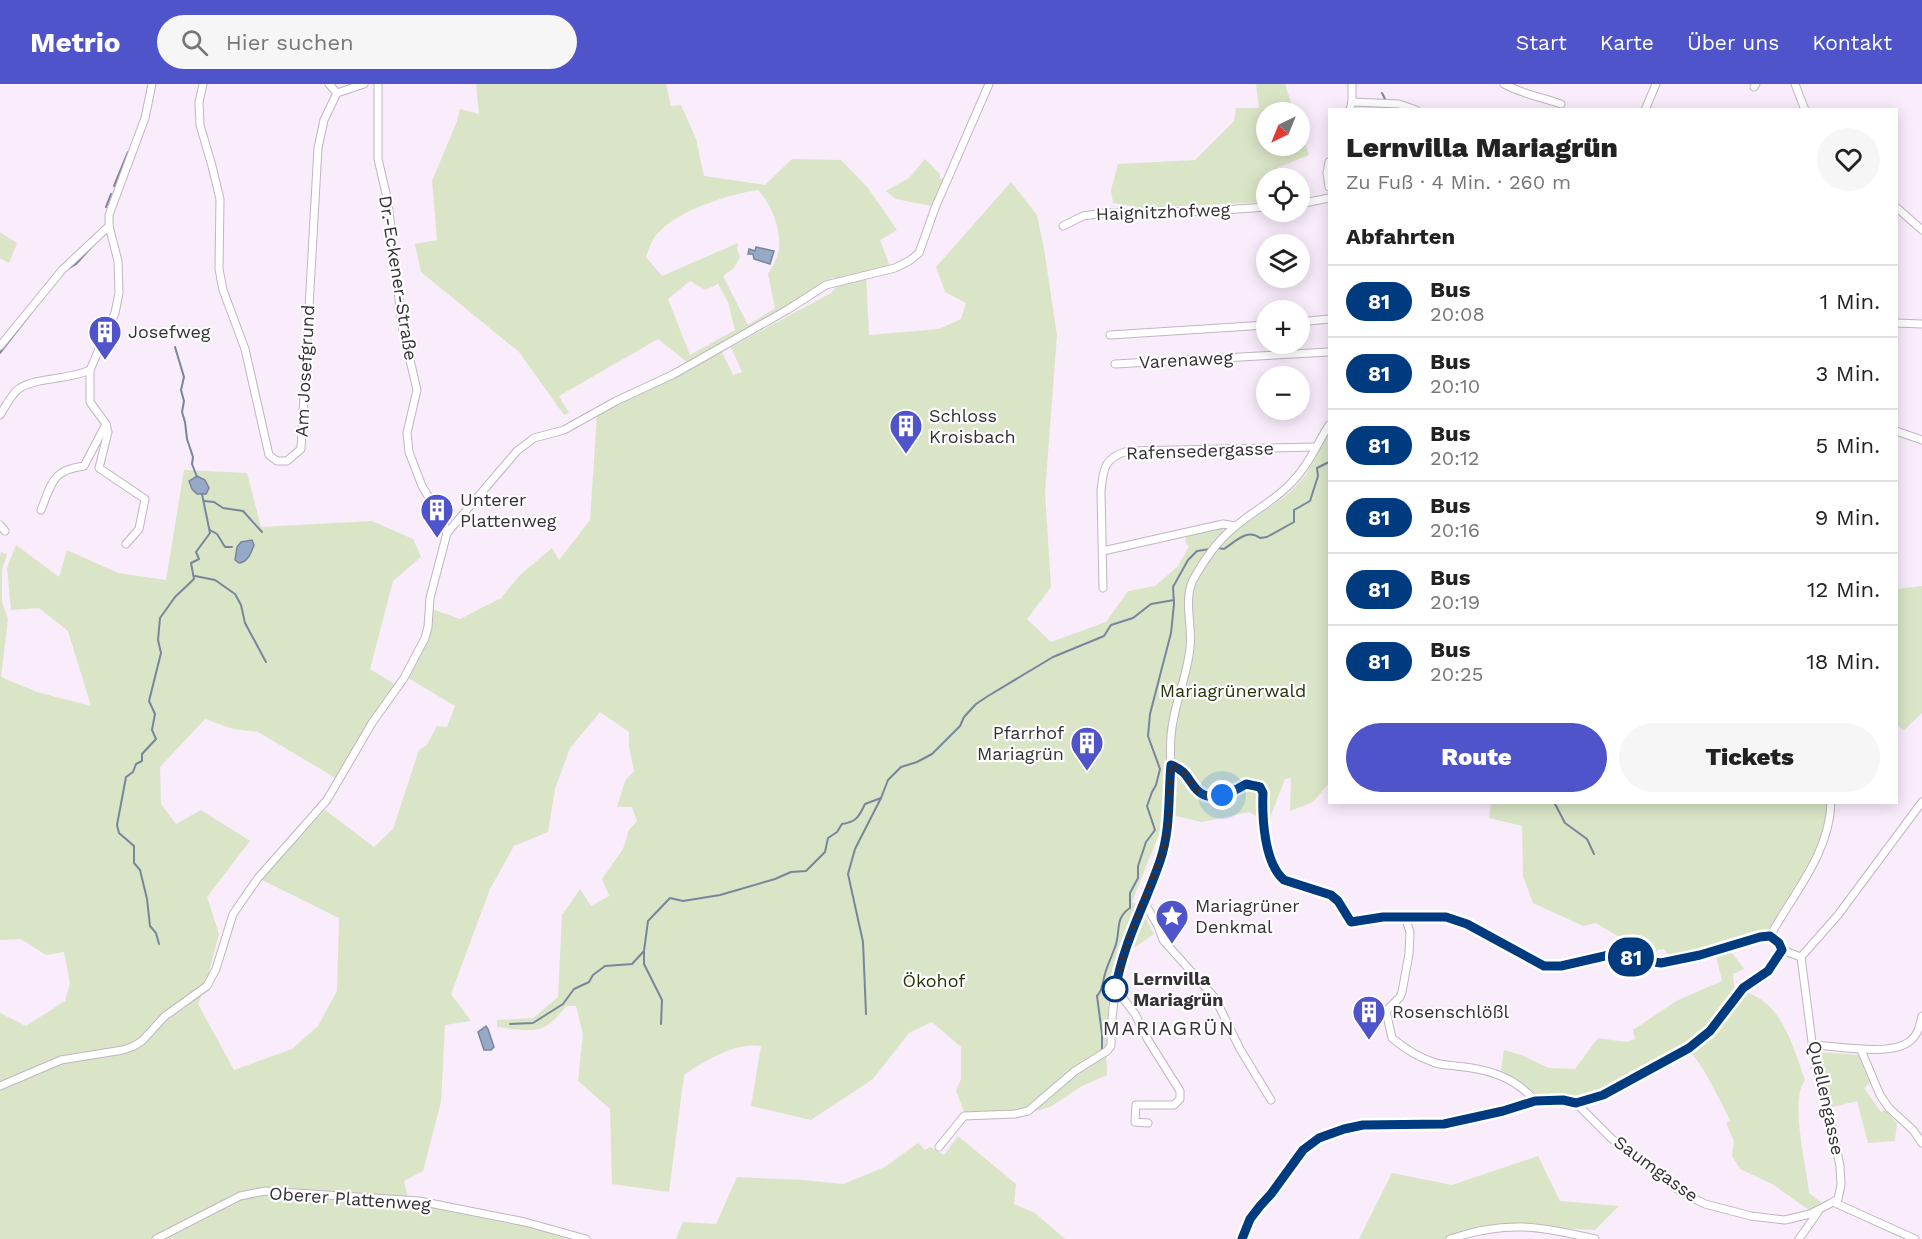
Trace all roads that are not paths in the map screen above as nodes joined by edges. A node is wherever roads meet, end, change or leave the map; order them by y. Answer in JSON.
{"nodes":[{"id":1,"x":152,"y":84,"type":"edge"},
{"id":2,"x":203,"y":84,"type":"edge"},
{"id":3,"x":329,"y":84,"type":"edge"},
{"id":4,"x":364,"y":84,"type":"edge"},
{"id":5,"x":378,"y":84,"type":"edge"},
{"id":6,"x":989,"y":84,"type":"edge"},
{"id":7,"x":1352,"y":84,"type":"edge"},
{"id":8,"x":1504,"y":84,"type":"edge"},
{"id":9,"x":1656,"y":84,"type":"edge"},
{"id":10,"x":1795,"y":84,"type":"edge"},
{"id":11,"x":337,"y":93,"type":"junction"},
{"id":12,"x":1562,"y":104,"type":"dead end"},
{"id":13,"x":1351,"y":106,"type":"edge"},
{"id":14,"x":1410,"y":108,"type":"edge"},
{"id":15,"x":1646,"y":108,"type":"edge"},
{"id":16,"x":1804,"y":108,"type":"edge"},
{"id":17,"x":1328,"y":198,"type":"edge"},
{"id":18,"x":1310,"y":202,"type":"edge"},
{"id":19,"x":1256,"y":208,"type":"edge"},
{"id":20,"x":1898,"y":209,"type":"edge"},
{"id":21,"x":109,"y":226,"type":"junction"},
{"id":22,"x":1063,"y":226,"type":"dead end"},
{"id":23,"x":1922,"y":230,"type":"edge"},
{"id":24,"x":1328,"y":319,"type":"edge"},
{"id":25,"x":1310,"y":321,"type":"edge"},
{"id":26,"x":1898,"y":322,"type":"edge"},
{"id":27,"x":1922,"y":324,"type":"edge"},
{"id":28,"x":1256,"y":326,"type":"edge"},
{"id":29,"x":1110,"y":336,"type":"dead end"},
{"id":30,"x":0,"y":346,"type":"edge"},
{"id":31,"x":1328,"y":352,"type":"edge"},
{"id":32,"x":1115,"y":364,"type":"dead end"},
{"id":33,"x":90,"y":370,"type":"junction"},
{"id":34,"x":0,"y":415,"type":"edge"},
{"id":35,"x":106,"y":424,"type":"junction"},
{"id":36,"x":1328,"y":427,"type":"edge"},
{"id":37,"x":1898,"y":433,"type":"edge"},
{"id":38,"x":1922,"y":440,"type":"edge"},
{"id":39,"x":1315,"y":447,"type":"junction"},
{"id":40,"x":41,"y":510,"type":"dead end"},
{"id":41,"x":1235,"y":526,"type":"junction"},
{"id":42,"x":447,"y":533,"type":"junction"},
{"id":43,"x":126,"y":544,"type":"dead end"},
{"id":44,"x":1103,"y":551,"type":"junction"},
{"id":45,"x":1103,"y":588,"type":"dead end"},
{"id":46,"x":1171,"y":765,"type":"junction"},
{"id":47,"x":1922,"y":802,"type":"edge"},
{"id":48,"x":1831,"y":804,"type":"edge"},
{"id":49,"x":1144,"y":902,"type":"junction"},
{"id":50,"x":1405,"y":917,"type":"junction"},
{"id":51,"x":1770,"y":936,"type":"junction"},
{"id":52,"x":1782,"y":950,"type":"junction"},
{"id":53,"x":1801,"y":957,"type":"junction"},
{"id":54,"x":1115,"y":988,"type":"junction"},
{"id":55,"x":1922,"y":1016,"type":"edge"},
{"id":56,"x":1813,"y":1045,"type":"junction"},
{"id":57,"x":1861,"y":1050,"type":"junction"},
{"id":58,"x":0,"y":1086,"type":"edge"},
{"id":59,"x":1271,"y":1100,"type":"dead end"},
{"id":60,"x":1535,"y":1101,"type":"junction"},
{"id":61,"x":1576,"y":1103,"type":"junction"},
{"id":62,"x":1148,"y":1123,"type":"dead end"},
{"id":63,"x":1922,"y":1143,"type":"edge"},
{"id":64,"x":939,"y":1147,"type":"dead end"},
{"id":65,"x":1833,"y":1202,"type":"junction"},
{"id":66,"x":1820,"y":1210,"type":"junction"},
{"id":67,"x":564,"y":1233,"type":"junction"},
{"id":68,"x":156,"y":1239,"type":"edge"},
{"id":69,"x":572,"y":1239,"type":"edge"},
{"id":70,"x":586,"y":1239,"type":"edge"},
{"id":71,"x":1242,"y":1239,"type":"edge"},
{"id":72,"x":1450,"y":1239,"type":"edge"},
{"id":73,"x":1595,"y":1239,"type":"edge"},
{"id":74,"x":1799,"y":1239,"type":"edge"},
{"id":75,"x":1915,"y":1239,"type":"edge"}],
"edges":[{"from":1,"to":21,"type":"street"},
{"from":2,"to":11,"type":"street","name":"Am Josefgrund"},
{"from":3,"to":11,"type":"street"},
{"from":4,"to":11,"type":"street"},
{"from":5,"to":42,"type":"street","name":"Dr.-Eckener-Straße"},
{"from":6,"to":42,"type":"street"},
{"from":7,"to":13,"type":"street"},
{"from":8,"to":12,"type":"street"},
{"from":9,"to":15,"type":"street"},
{"from":10,"to":16,"type":"street"},
{"from":13,"to":14,"type":"street"},
{"from":17,"to":18,"type":"street"},
{"from":19,"to":22,"type":"street","name":"Haignitzhofweg"},
{"from":20,"to":23,"type":"street"},
{"from":21,"to":30,"type":"street"},
{"from":21,"to":33,"type":"street"},
{"from":24,"to":25,"type":"street"},
{"from":26,"to":27,"type":"street"},
{"from":28,"to":29,"type":"street"},
{"from":31,"to":32,"type":"street","name":"Varenaweg"},
{"from":33,"to":34,"type":"street"},
{"from":33,"to":35,"type":"street"},
{"from":35,"to":40,"type":"street"},
{"from":35,"to":43,"type":"street"},
{"from":36,"to":39,"type":"street"},
{"from":37,"to":38,"type":"street"},
{"from":39,"to":41,"type":"street"},
{"from":39,"to":44,"type":"street","name":"Rafensedergasse"},
{"from":41,"to":44,"type":"street"},
{"from":41,"to":46,"type":"street"},
{"from":42,"to":58,"type":"street"},
{"from":44,"to":45,"type":"street","name":"Rafensedergasse"},
{"from":46,"to":49,"type":"street"},
{"from":46,"to":50,"type":"street"},
{"from":47,"to":53,"type":"street"},
{"from":48,"to":51,"type":"street"},
{"from":49,"to":54,"type":"street"},
{"from":49,"to":59,"type":"street"},
{"from":50,"to":51,"type":"street"},
{"from":50,"to":60,"type":"street"},
{"from":51,"to":52,"type":"street"},
{"from":52,"to":53,"type":"street"},
{"from":52,"to":61,"type":"street"},
{"from":53,"to":56,"type":"street","name":"Quellengasse"},
{"from":54,"to":62,"type":"street"},
{"from":54,"to":64,"type":"street"},
{"from":55,"to":57,"type":"street"},
{"from":56,"to":57,"type":"street"},
{"from":56,"to":65,"type":"street","name":"Quellengasse"},
{"from":57,"to":63,"type":"street"},
{"from":60,"to":61,"type":"street"},
{"from":60,"to":71,"type":"street"},
{"from":61,"to":66,"type":"street","name":"Saumgasse"},
{"from":65,"to":66,"type":"street","name":"Saumgasse"},
{"from":65,"to":75,"type":"street"},
{"from":66,"to":74,"type":"street"},
{"from":67,"to":68,"type":"street","name":"Oberer Plattenweg"},
{"from":67,"to":69,"type":"street"},
{"from":67,"to":70,"type":"street","name":"Oberer Plattenweg"},
{"from":72,"to":73,"type":"street"}]}
